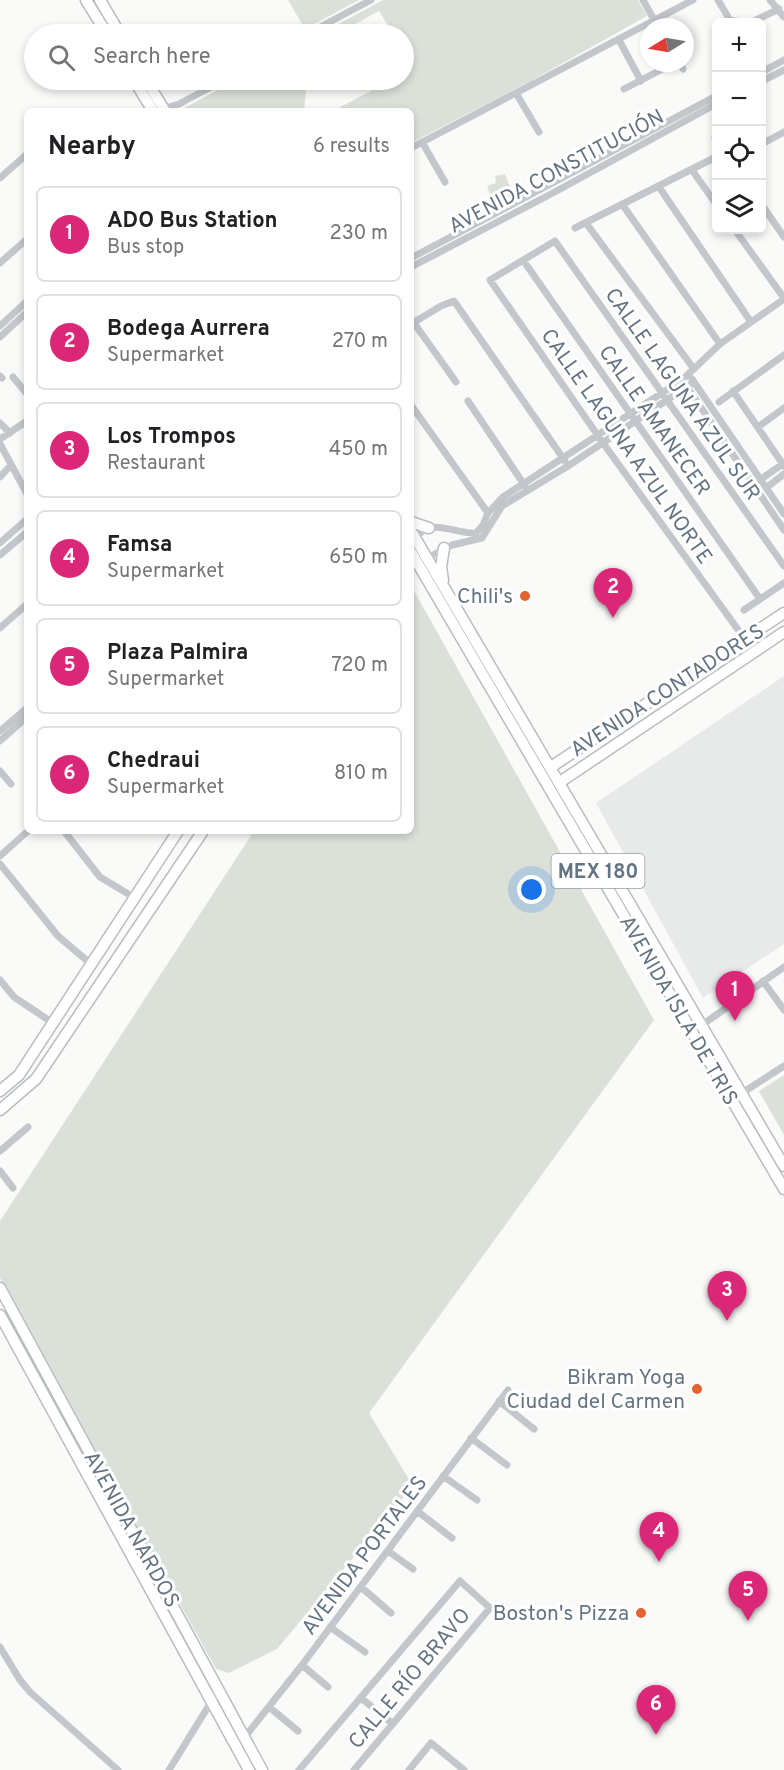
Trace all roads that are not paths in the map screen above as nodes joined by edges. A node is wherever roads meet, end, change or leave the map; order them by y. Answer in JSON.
{"nodes":[{"id":1,"x":86,"y":0,"type":"edge"},
{"id":2,"x":100,"y":0,"type":"edge"},
{"id":3,"x":371,"y":0,"type":"edge"},
{"id":4,"x":643,"y":0,"type":"edge"},
{"id":5,"x":693,"y":0,"type":"edge"},
{"id":6,"x":718,"y":0,"type":"edge"},
{"id":7,"x":770,"y":0,"type":"edge"},
{"id":8,"x":779,"y":9,"type":"junction"},
{"id":9,"x":784,"y":17,"type":"edge"},
{"id":10,"x":654,"y":18,"type":"edge"},
{"id":11,"x":666,"y":18,"type":"edge"},
{"id":12,"x":728,"y":18,"type":"edge"},
{"id":13,"x":760,"y":18,"type":"edge"},
{"id":14,"x":101,"y":24,"type":"edge"},
{"id":15,"x":114,"y":24,"type":"edge"},
{"id":16,"x":326,"y":24,"type":"edge"},
{"id":17,"x":640,"y":31,"type":"edge"},
{"id":18,"x":619,"y":40,"type":"junction"},
{"id":19,"x":784,"y":60,"type":"edge"},
{"id":20,"x":766,"y":70,"type":"edge"},
{"id":21,"x":784,"y":70,"type":"edge"},
{"id":22,"x":658,"y":72,"type":"edge"},
{"id":23,"x":766,"y":79,"type":"edge"},
{"id":24,"x":641,"y":81,"type":"junction"},
{"id":25,"x":624,"y":89,"type":"dead end"},
{"id":26,"x":144,"y":90,"type":"edge"},
{"id":27,"x":152,"y":90,"type":"edge"},
{"id":28,"x":205,"y":90,"type":"edge"},
{"id":29,"x":516,"y":93,"type":"junction"},
{"id":30,"x":712,"y":99,"type":"edge"},
{"id":31,"x":712,"y":107,"type":"edge"},
{"id":32,"x":161,"y":108,"type":"edge"},
{"id":33,"x":162,"y":108,"type":"edge"},
{"id":34,"x":168,"y":108,"type":"edge"},
{"id":35,"x":539,"y":132,"type":"dead end"},
{"id":36,"x":784,"y":132,"type":"edge"},
{"id":37,"x":422,"y":142,"type":"junction"},
{"id":38,"x":766,"y":142,"type":"edge"},
{"id":39,"x":414,"y":146,"type":"edge"},
{"id":40,"x":24,"y":156,"type":"edge"},
{"id":41,"x":712,"y":160,"type":"edge"},
{"id":42,"x":692,"y":170,"type":"junction"},
{"id":43,"x":585,"y":171,"type":"junction"},
{"id":44,"x":0,"y":178,"type":"edge"},
{"id":45,"x":445,"y":182,"type":"dead end"},
{"id":46,"x":659,"y":187,"type":"junction"},
{"id":47,"x":712,"y":197,"type":"edge"},
{"id":48,"x":622,"y":204,"type":"junction"},
{"id":49,"x":766,"y":211,"type":"edge"},
{"id":50,"x":586,"y":223,"type":"junction"},
{"id":51,"x":575,"y":228,"type":"dead end"},
{"id":52,"x":738,"y":234,"type":"edge"},
{"id":53,"x":784,"y":237,"type":"edge"},
{"id":54,"x":24,"y":242,"type":"edge"},
{"id":55,"x":444,"y":245,"type":"junction"},
{"id":56,"x":414,"y":257,"type":"edge"},
{"id":57,"x":523,"y":260,"type":"junction"},
{"id":58,"x":0,"y":263,"type":"edge"},
{"id":59,"x":414,"y":265,"type":"edge"},
{"id":60,"x":784,"y":299,"type":"edge"},
{"id":61,"x":24,"y":308,"type":"edge"},
{"id":62,"x":24,"y":309,"type":"edge"},
{"id":63,"x":414,"y":322,"type":"edge"},
{"id":64,"x":751,"y":322,"type":"junction"},
{"id":65,"x":0,"y":326,"type":"edge"},
{"id":66,"x":414,"y":326,"type":"edge"},
{"id":67,"x":0,"y":337,"type":"edge"},
{"id":68,"x":720,"y":344,"type":"junction"},
{"id":69,"x":784,"y":355,"type":"edge"},
{"id":70,"x":691,"y":372,"type":"junction"},
{"id":71,"x":13,"y":377,"type":"dead end"},
{"id":72,"x":682,"y":380,"type":"junction"},
{"id":73,"x":456,"y":382,"type":"dead end"},
{"id":74,"x":694,"y":382,"type":"junction"},
{"id":75,"x":687,"y":387,"type":"junction"},
{"id":76,"x":24,"y":390,"type":"edge"},
{"id":77,"x":733,"y":391,"type":"junction"},
{"id":78,"x":662,"y":393,"type":"junction"},
{"id":79,"x":668,"y":400,"type":"junction"},
{"id":80,"x":468,"y":401,"type":"dead end"},
{"id":81,"x":719,"y":402,"type":"dead end"},
{"id":82,"x":784,"y":408,"type":"edge"},
{"id":83,"x":414,"y":409,"type":"edge"},
{"id":84,"x":631,"y":414,"type":"junction"},
{"id":85,"x":636,"y":422,"type":"junction"},
{"id":86,"x":0,"y":423,"type":"edge"},
{"id":87,"x":24,"y":423,"type":"edge"},
{"id":88,"x":758,"y":428,"type":"junction"},
{"id":89,"x":10,"y":433,"type":"junction"},
{"id":90,"x":598,"y":436,"type":"junction"},
{"id":91,"x":0,"y":442,"type":"edge"},
{"id":92,"x":603,"y":443,"type":"junction"},
{"id":93,"x":563,"y":458,"type":"junction"},
{"id":94,"x":747,"y":460,"type":"junction"},
{"id":95,"x":784,"y":464,"type":"edge"},
{"id":96,"x":12,"y":465,"type":"junction"},
{"id":97,"x":568,"y":466,"type":"junction"},
{"id":98,"x":740,"y":466,"type":"junction"},
{"id":99,"x":784,"y":474,"type":"edge"},
{"id":100,"x":0,"y":477,"type":"edge"},
{"id":101,"x":760,"y":480,"type":"junction"},
{"id":102,"x":525,"y":487,"type":"junction"},
{"id":103,"x":24,"y":488,"type":"edge"},
{"id":104,"x":766,"y":488,"type":"junction"},
{"id":105,"x":775,"y":500,"type":"junction"},
{"id":106,"x":767,"y":506,"type":"junction"},
{"id":107,"x":488,"y":513,"type":"junction"},
{"id":108,"x":784,"y":514,"type":"edge"},
{"id":109,"x":414,"y":523,"type":"edge"},
{"id":110,"x":24,"y":524,"type":"edge"},
{"id":111,"x":429,"y":528,"type":"junction"},
{"id":112,"x":784,"y":530,"type":"edge"},
{"id":113,"x":24,"y":535,"type":"edge"},
{"id":114,"x":414,"y":537,"type":"edge"},
{"id":115,"x":0,"y":543,"type":"edge"},
{"id":116,"x":414,"y":544,"type":"edge"},
{"id":117,"x":444,"y":548,"type":"junction"},
{"id":118,"x":0,"y":555,"type":"edge"},
{"id":119,"x":417,"y":560,"type":"edge"},
{"id":120,"x":784,"y":566,"type":"edge"},
{"id":121,"x":784,"y":583,"type":"edge"},
{"id":122,"x":444,"y":584,"type":"junction"},
{"id":123,"x":760,"y":599,"type":"junction"},
{"id":124,"x":24,"y":607,"type":"edge"},
{"id":125,"x":744,"y":610,"type":"dead end"},
{"id":126,"x":784,"y":613,"type":"edge"},
{"id":127,"x":0,"y":628,"type":"edge"},
{"id":128,"x":739,"y":631,"type":"dead end"},
{"id":129,"x":784,"y":632,"type":"edge"},
{"id":130,"x":24,"y":711,"type":"edge"},
{"id":131,"x":24,"y":720,"type":"edge"},
{"id":132,"x":0,"y":731,"type":"edge"},
{"id":133,"x":0,"y":741,"type":"edge"},
{"id":134,"x":551,"y":767,"type":"junction"},
{"id":135,"x":0,"y":771,"type":"edge"},
{"id":136,"x":560,"y":782,"type":"junction"},
{"id":137,"x":11,"y":784,"type":"dead end"},
{"id":138,"x":24,"y":834,"type":"edge"},
{"id":139,"x":66,"y":834,"type":"edge"},
{"id":140,"x":175,"y":834,"type":"edge"},
{"id":141,"x":201,"y":834,"type":"edge"},
{"id":142,"x":0,"y":855,"type":"edge"},
{"id":143,"x":0,"y":864,"type":"edge"},
{"id":144,"x":135,"y":898,"type":"junction"},
{"id":145,"x":91,"y":964,"type":"junction"},
{"id":146,"x":784,"y":967,"type":"edge"},
{"id":147,"x":0,"y":980,"type":"edge"},
{"id":148,"x":763,"y":981,"type":"junction"},
{"id":149,"x":784,"y":1010,"type":"edge"},
{"id":150,"x":53,"y":1023,"type":"junction"},
{"id":151,"x":702,"y":1025,"type":"junction"},
{"id":152,"x":784,"y":1066,"type":"edge"},
{"id":153,"x":0,"y":1091,"type":"edge"},
{"id":154,"x":742,"y":1093,"type":"junction"},
{"id":155,"x":0,"y":1110,"type":"edge"},
{"id":156,"x":28,"y":1127,"type":"dead end"},
{"id":157,"x":0,"y":1151,"type":"edge"},
{"id":158,"x":784,"y":1166,"type":"edge"},
{"id":159,"x":0,"y":1171,"type":"edge"},
{"id":160,"x":14,"y":1188,"type":"dead end"},
{"id":161,"x":784,"y":1189,"type":"edge"},
{"id":162,"x":0,"y":1288,"type":"edge"},
{"id":163,"x":0,"y":1315,"type":"edge"},
{"id":164,"x":507,"y":1390,"type":"dead end"},
{"id":165,"x":499,"y":1401,"type":"junction"},
{"id":166,"x":534,"y":1429,"type":"dead end"},
{"id":167,"x":471,"y":1438,"type":"junction"},
{"id":168,"x":507,"y":1465,"type":"dead end"},
{"id":169,"x":443,"y":1476,"type":"junction"},
{"id":170,"x":477,"y":1500,"type":"dead end"},
{"id":171,"x":417,"y":1511,"type":"junction"},
{"id":172,"x":452,"y":1538,"type":"dead end"},
{"id":173,"x":388,"y":1551,"type":"junction"},
{"id":174,"x":413,"y":1569,"type":"dead end"},
{"id":175,"x":361,"y":1587,"type":"junction"},
{"id":176,"x":391,"y":1613,"type":"dead end"},
{"id":177,"x":330,"y":1627,"type":"junction"},
{"id":178,"x":0,"y":1647,"type":"edge"},
{"id":179,"x":365,"y":1652,"type":"dead end"},
{"id":180,"x":302,"y":1665,"type":"junction"},
{"id":181,"x":328,"y":1687,"type":"dead end"},
{"id":182,"x":219,"y":1689,"type":"junction"},
{"id":183,"x":361,"y":1698,"type":"junction"},
{"id":184,"x":212,"y":1702,"type":"junction"},
{"id":185,"x":269,"y":1707,"type":"junction"},
{"id":186,"x":393,"y":1724,"type":"junction"},
{"id":187,"x":298,"y":1731,"type":"dead end"},
{"id":188,"x":244,"y":1738,"type":"junction"},
{"id":189,"x":118,"y":1770,"type":"edge"},
{"id":190,"x":169,"y":1770,"type":"edge"},
{"id":191,"x":249,"y":1770,"type":"edge"},
{"id":192,"x":262,"y":1770,"type":"edge"},
{"id":193,"x":299,"y":1770,"type":"edge"},
{"id":194,"x":354,"y":1770,"type":"edge"},
{"id":195,"x":409,"y":1770,"type":"edge"},
{"id":196,"x":464,"y":1770,"type":"edge"}],
"edges":[{"from":1,"to":14,"type":"main road"},
{"from":2,"to":15,"type":"main road"},
{"from":3,"to":16,"type":"street"},
{"from":4,"to":10,"type":"street"},
{"from":5,"to":11,"type":"street"},
{"from":6,"to":12,"type":"street"},
{"from":7,"to":8,"type":"street"},
{"from":8,"to":9,"type":"street"},
{"from":8,"to":13,"type":"street"},
{"from":17,"to":18,"type":"street"},
{"from":18,"to":24,"type":"street"},
{"from":18,"to":29,"type":"street"},
{"from":19,"to":20,"type":"street"},
{"from":21,"to":23,"type":"street"},
{"from":22,"to":24,"type":"street"},
{"from":24,"to":25,"type":"street"},
{"from":26,"to":32,"type":"main road"},
{"from":27,"to":33,"type":"main road"},
{"from":28,"to":34,"type":"street"},
{"from":29,"to":35,"type":"street"},
{"from":29,"to":37,"type":"street"},
{"from":30,"to":43,"type":"street","name":"AVENIDA CONSTITUCIÓN"},
{"from":31,"to":43,"type":"street","name":"AVENIDA CONSTITUCIÓN"},
{"from":36,"to":38,"type":"street"},
{"from":37,"to":39,"type":"street"},
{"from":37,"to":45,"type":"street"},
{"from":40,"to":44,"type":"street"},
{"from":41,"to":42,"type":"street"},
{"from":42,"to":46,"type":"street"},
{"from":42,"to":47,"type":"street"},
{"from":43,"to":55,"type":"street","name":"AVENIDA CONSTITUCIÓN"},
{"from":46,"to":48,"type":"street"},
{"from":46,"to":64,"type":"street"},
{"from":48,"to":50,"type":"street"},
{"from":48,"to":68,"type":"street"},
{"from":49,"to":53,"type":"street"},
{"from":50,"to":51,"type":"street"},
{"from":50,"to":70,"type":"street"},
{"from":52,"to":60,"type":"street"},
{"from":54,"to":58,"type":"street"},
{"from":55,"to":56,"type":"street","name":"AVENIDA CONSTITUCIÓN"},
{"from":55,"to":59,"type":"street","name":"AVENIDA CONSTITUCIÓN"},
{"from":57,"to":78,"type":"street","name":"CALLE LAGUNA AZUL SUR"},
{"from":57,"to":84,"type":"street","name":"CALLE AMANECER"},
{"from":57,"to":90,"type":"street","name":"CALLE LAGUNA AZUL NORTE"},
{"from":60,"to":64,"type":"street"},
{"from":61,"to":65,"type":"street"},
{"from":62,"to":67,"type":"street"},
{"from":63,"to":93,"type":"street"},
{"from":64,"to":68,"type":"street"},
{"from":66,"to":73,"type":"street"},
{"from":68,"to":70,"type":"street"},
{"from":69,"to":77,"type":"street"},
{"from":70,"to":72,"type":"street"},
{"from":70,"to":74,"type":"street"},
{"from":71,"to":76,"type":"street"},
{"from":72,"to":75,"type":"street"},
{"from":72,"to":78,"type":"street"},
{"from":74,"to":75,"type":"street"},
{"from":74,"to":94,"type":"street"},
{"from":75,"to":79,"type":"street"},
{"from":75,"to":98,"type":"street"},
{"from":77,"to":81,"type":"street"},
{"from":77,"to":88,"type":"street"},
{"from":78,"to":79,"type":"street","name":"CALLE LAGUNA AZUL SUR"},
{"from":78,"to":84,"type":"street"},
{"from":79,"to":85,"type":"street"},
{"from":79,"to":120,"type":"street","name":"CALLE LAGUNA AZUL SUR"},
{"from":80,"to":102,"type":"street"},
{"from":82,"to":88,"type":"street"},
{"from":83,"to":107,"type":"street"},
{"from":84,"to":85,"type":"street","name":"CALLE AMANECER"},
{"from":84,"to":90,"type":"street"},
{"from":85,"to":92,"type":"street"},
{"from":85,"to":123,"type":"street","name":"CALLE AMANECER"},
{"from":86,"to":89,"type":"street"},
{"from":87,"to":89,"type":"street"},
{"from":88,"to":95,"type":"street"},
{"from":89,"to":91,"type":"street"},
{"from":90,"to":92,"type":"street","name":"CALLE LAGUNA AZUL NORTE"},
{"from":90,"to":93,"type":"street"},
{"from":91,"to":96,"type":"street"},
{"from":92,"to":97,"type":"street"},
{"from":92,"to":128,"type":"street","name":"CALLE LAGUNA AZUL NORTE"},
{"from":93,"to":97,"type":"street"},
{"from":93,"to":102,"type":"street"},
{"from":94,"to":98,"type":"street"},
{"from":94,"to":101,"type":"street"},
{"from":95,"to":101,"type":"street"},
{"from":96,"to":100,"type":"street"},
{"from":96,"to":103,"type":"street"},
{"from":97,"to":102,"type":"street"},
{"from":98,"to":106,"type":"street"},
{"from":99,"to":104,"type":"street"},
{"from":101,"to":104,"type":"street"},
{"from":102,"to":107,"type":"street"},
{"from":102,"to":117,"type":"street"},
{"from":104,"to":105,"type":"street"},
{"from":105,"to":106,"type":"street"},
{"from":105,"to":108,"type":"street"},
{"from":106,"to":112,"type":"street"},
{"from":107,"to":111,"type":"street"},
{"from":109,"to":111,"type":"main road"},
{"from":110,"to":115,"type":"street"},
{"from":111,"to":114,"type":"street"},
{"from":113,"to":118,"type":"street"},
{"from":116,"to":119,"type":"main road","name":"AVENIDA ISLA DE TRIS","number":"MEX 180"},
{"from":117,"to":119,"type":"street"},
{"from":117,"to":122,"type":"main road"},
{"from":119,"to":122,"type":"main road","name":"AVENIDA ISLA DE TRIS","number":"MEX 180"},
{"from":119,"to":161,"type":"main road","name":"AVENIDA ISLA DE TRIS","number":"MEX 180"},
{"from":121,"to":123,"type":"street"},
{"from":122,"to":134,"type":"main road","name":"AVENIDA ISLA DE TRIS","number":"MEX 180"},
{"from":123,"to":125,"type":"street"},
{"from":124,"to":127,"type":"street"},
{"from":126,"to":134,"type":"main road","name":"AVENIDA CONTADORES"},
{"from":129,"to":136,"type":"main road","name":"AVENIDA CONTADORES"},
{"from":130,"to":132,"type":"street"},
{"from":131,"to":133,"type":"street"},
{"from":134,"to":136,"type":"main road","name":"AVENIDA ISLA DE TRIS","number":"MEX 180"},
{"from":135,"to":137,"type":"street"},
{"from":136,"to":151,"type":"main road","name":"AVENIDA ISLA DE TRIS","number":"MEX 180"},
{"from":138,"to":142,"type":"street"},
{"from":139,"to":144,"type":"street"},
{"from":140,"to":144,"type":"main road"},
{"from":141,"to":155,"type":"main road"},
{"from":143,"to":145,"type":"street"},
{"from":144,"to":145,"type":"main road"},
{"from":145,"to":150,"type":"main road"},
{"from":146,"to":148,"type":"street"},
{"from":147,"to":150,"type":"street"},
{"from":148,"to":149,"type":"street"},
{"from":148,"to":151,"type":"street"},
{"from":150,"to":153,"type":"main road"},
{"from":151,"to":154,"type":"main road","name":"AVENIDA ISLA DE TRIS","number":"MEX 180"},
{"from":152,"to":154,"type":"street"},
{"from":154,"to":158,"type":"main road","name":"AVENIDA ISLA DE TRIS","number":"MEX 180"},
{"from":156,"to":157,"type":"street"},
{"from":159,"to":160,"type":"street"},
{"from":162,"to":182,"type":"main road","name":"AVENIDA NARDOS"},
{"from":163,"to":184,"type":"main road","name":"AVENIDA NARDOS"},
{"from":164,"to":165,"type":"street","name":"AVENIDA PORTALES"},
{"from":165,"to":166,"type":"street"},
{"from":165,"to":167,"type":"street","name":"AVENIDA PORTALES"},
{"from":167,"to":168,"type":"street"},
{"from":167,"to":169,"type":"street","name":"AVENIDA PORTALES"},
{"from":169,"to":170,"type":"street"},
{"from":169,"to":171,"type":"street","name":"AVENIDA PORTALES"},
{"from":171,"to":172,"type":"street"},
{"from":171,"to":173,"type":"street","name":"AVENIDA PORTALES"},
{"from":173,"to":174,"type":"street"},
{"from":173,"to":175,"type":"street","name":"AVENIDA PORTALES"},
{"from":175,"to":176,"type":"street"},
{"from":175,"to":177,"type":"street","name":"AVENIDA PORTALES"},
{"from":177,"to":179,"type":"street"},
{"from":177,"to":180,"type":"street","name":"AVENIDA PORTALES"},
{"from":178,"to":189,"type":"street"},
{"from":180,"to":181,"type":"street"},
{"from":180,"to":185,"type":"street","name":"AVENIDA PORTALES"},
{"from":182,"to":184,"type":"street"},
{"from":182,"to":188,"type":"main road","name":"AVENIDA NARDOS"},
{"from":183,"to":186,"type":"street"},
{"from":183,"to":186,"type":"street","name":"CALLE RÍO BRAVO"},
{"from":183,"to":193,"type":"street"},
{"from":184,"to":190,"type":"street"},
{"from":184,"to":191,"type":"main road","name":"AVENIDA NARDOS"},
{"from":185,"to":187,"type":"street"},
{"from":185,"to":188,"type":"street","name":"AVENIDA PORTALES"},
{"from":186,"to":194,"type":"street","name":"CALLE RÍO BRAVO"},
{"from":188,"to":192,"type":"main road","name":"AVENIDA NARDOS"},
{"from":195,"to":196,"type":"street"}]}
